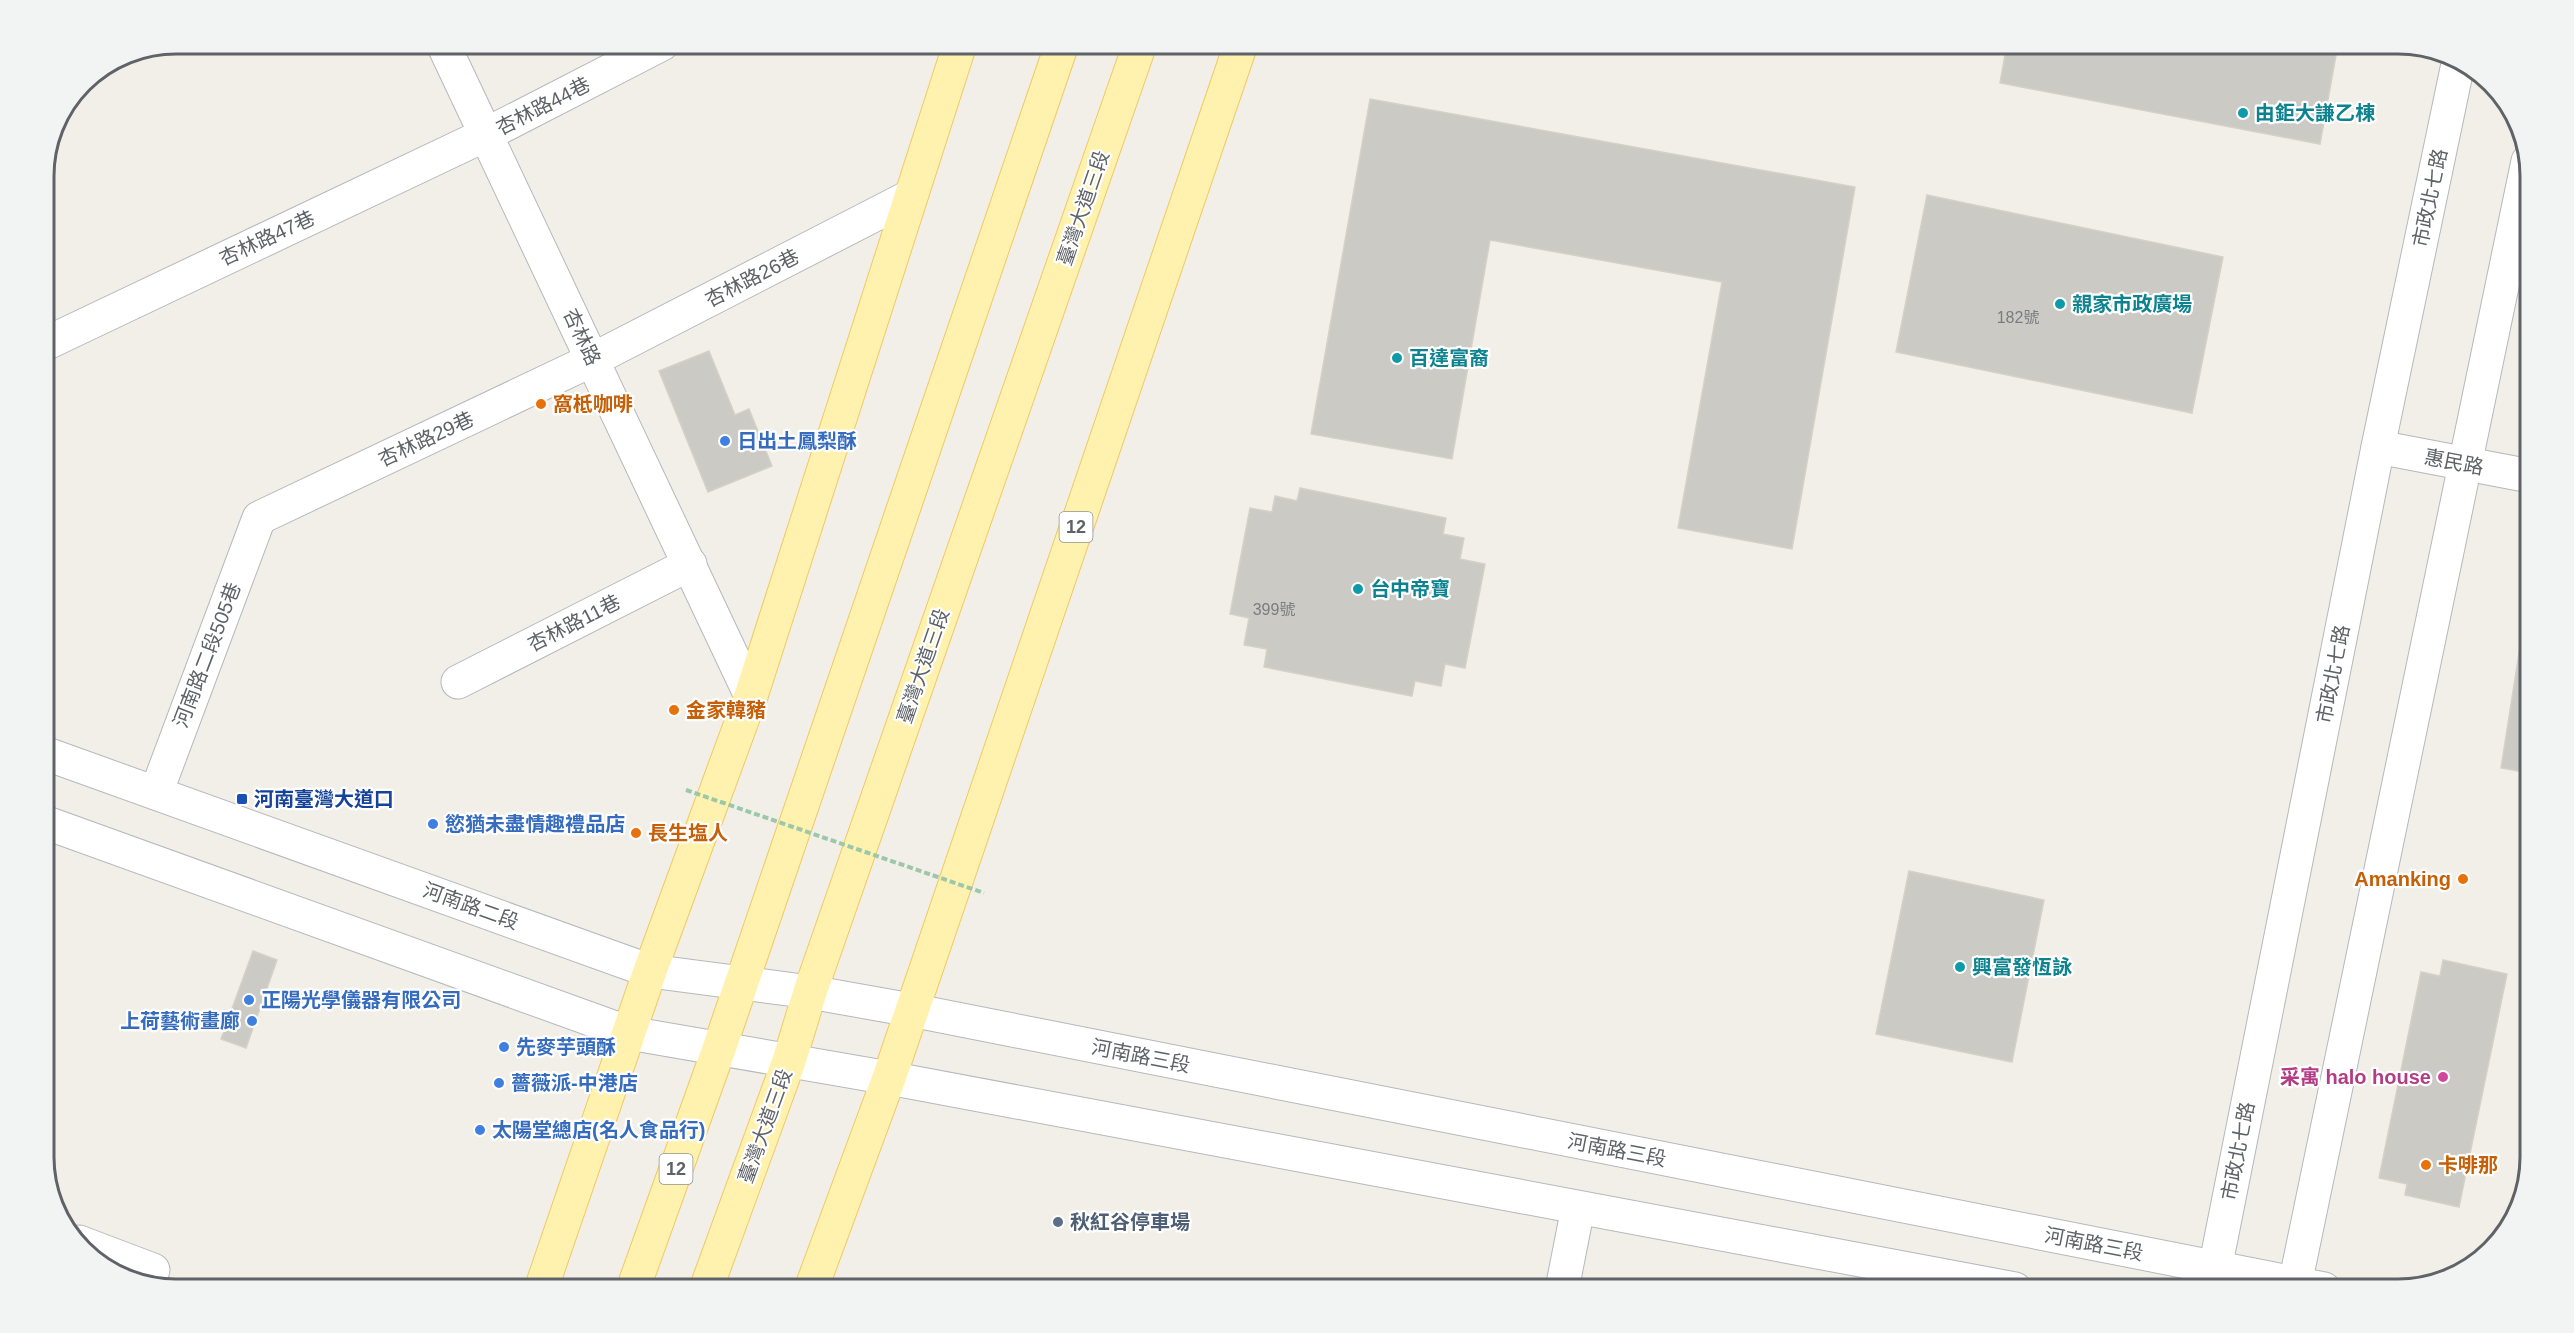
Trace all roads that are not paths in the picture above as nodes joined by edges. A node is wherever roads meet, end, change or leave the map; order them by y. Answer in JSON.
{"nodes":[{"id":1,"x":448,"y":54,"type":"edge"},
{"id":2,"x":643,"y":54,"type":"edge"},
{"id":3,"x":957,"y":54,"type":"edge"},
{"id":4,"x":1059,"y":54,"type":"edge"},
{"id":5,"x":1137,"y":54,"type":"edge"},
{"id":6,"x":1238,"y":54,"type":"edge"},
{"id":7,"x":2457,"y":70,"type":"edge"},
{"id":8,"x":487,"y":134,"type":"junction"},
{"id":9,"x":911,"y":196,"type":"junction"},
{"id":10,"x":2520,"y":200,"type":"edge"},
{"id":11,"x":54,"y":340,"type":"edge"},
{"id":12,"x":592,"y":360,"type":"junction"},
{"id":13,"x":2378,"y":447,"type":"junction"},
{"id":14,"x":2465,"y":464,"type":"junction"},
{"id":15,"x":2520,"y":474,"type":"edge"},
{"id":16,"x":259,"y":518,"type":"joint"},
{"id":17,"x":690,"y":564,"type":"junction"},
{"id":18,"x":458,"y":682,"type":"dead end"},
{"id":19,"x":752,"y":696,"type":"junction"},
{"id":20,"x":54,"y":757,"type":"edge"},
{"id":21,"x":156,"y":793,"type":"junction"},
{"id":22,"x":54,"y":826,"type":"edge"},
{"id":23,"x":650,"y":971,"type":"junction"},
{"id":24,"x":742,"y":983,"type":"junction"},
{"id":25,"x":810,"y":992,"type":"junction"},
{"id":26,"x":911,"y":1010,"type":"junction"},
{"id":27,"x":629,"y":1033,"type":"junction"},
{"id":28,"x":719,"y":1049,"type":"junction"},
{"id":29,"x":789,"y":1061,"type":"junction"},
{"id":30,"x":889,"y":1078,"type":"junction"},
{"id":31,"x":1578,"y":1208,"type":"junction"},
{"id":32,"x":98,"y":1251,"type":"edge"},
{"id":33,"x":151,"y":1276,"type":"edge"},
{"id":34,"x":546,"y":1279,"type":"edge"},
{"id":35,"x":637,"y":1279,"type":"edge"},
{"id":36,"x":710,"y":1279,"type":"edge"},
{"id":37,"x":815,"y":1279,"type":"edge"},
{"id":38,"x":1564,"y":1279,"type":"edge"},
{"id":39,"x":1956,"y":1279,"type":"edge"},
{"id":40,"x":2213,"y":1279,"type":"edge"},
{"id":41,"x":2306,"y":1279,"type":"edge"}],
"edges":[{"from":1,"to":8,"type":"street","name":"杏林路"},
{"from":2,"to":8,"type":"street","name":"杏林路44巷"},
{"from":3,"to":9,"type":"main road"},
{"from":4,"to":24,"type":"main road","number":"12"},
{"from":5,"to":25,"type":"main road","name":"臺灣大道三段"},
{"from":6,"to":26,"type":"main road","number":"12"},
{"from":7,"to":13,"type":"street","name":"市政北七路"},
{"from":8,"to":11,"type":"street","name":"杏林路47巷"},
{"from":8,"to":12,"type":"street","name":"杏林路"},
{"from":9,"to":12,"type":"street","name":"杏林路26巷"},
{"from":9,"to":19,"type":"main road"},
{"from":10,"to":14,"type":"street"},
{"from":12,"to":16,"type":"street","name":"杏林路29巷"},
{"from":12,"to":17,"type":"street","name":"杏林路"},
{"from":13,"to":14,"type":"street","name":"惠民路"},
{"from":13,"to":40,"type":"street","name":"市政北七路"},
{"from":14,"to":15,"type":"street","name":"惠民路"},
{"from":14,"to":41,"type":"street"},
{"from":16,"to":21,"type":"street","name":"河南路二段505巷"},
{"from":17,"to":18,"type":"street","name":"杏林路11巷"},
{"from":17,"to":19,"type":"street","name":"杏林路"},
{"from":19,"to":23,"type":"main road"},
{"from":20,"to":21,"type":"street","name":"河南路二段"},
{"from":21,"to":23,"type":"street","name":"河南路二段"},
{"from":22,"to":27,"type":"street"},
{"from":23,"to":24,"type":"street","name":"河南路二段"},
{"from":23,"to":27,"type":"main road"},
{"from":24,"to":25,"type":"street","name":"河南路二段"},
{"from":24,"to":28,"type":"main road","number":"12"},
{"from":25,"to":26,"type":"street","name":"河南路二段"},
{"from":25,"to":29,"type":"main road","name":"臺灣大道三段"},
{"from":26,"to":30,"type":"main road","number":"12"},
{"from":26,"to":40,"type":"street","name":"河南路三段"},
{"from":27,"to":28,"type":"street"},
{"from":27,"to":34,"type":"main road"},
{"from":28,"to":29,"type":"street"},
{"from":28,"to":35,"type":"main road","number":"12"},
{"from":29,"to":30,"type":"street"},
{"from":29,"to":36,"type":"main road","name":"臺灣大道三段"},
{"from":30,"to":31,"type":"street"},
{"from":30,"to":37,"type":"main road","number":"12"},
{"from":31,"to":38,"type":"street"},
{"from":31,"to":39,"type":"street"},
{"from":32,"to":33,"type":"street"}]}
